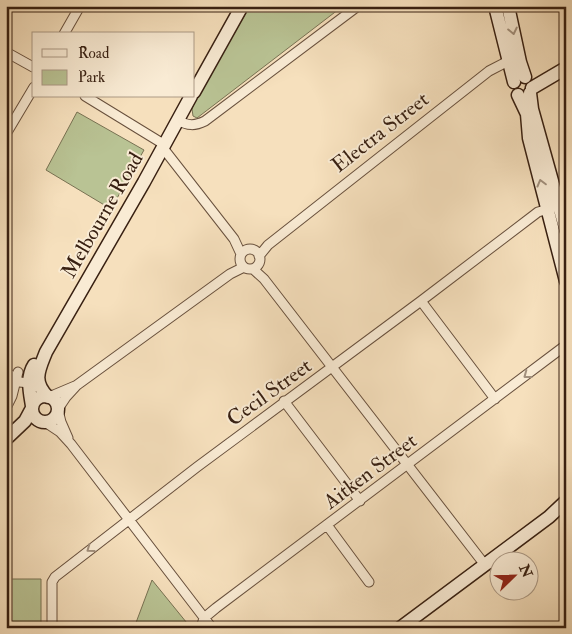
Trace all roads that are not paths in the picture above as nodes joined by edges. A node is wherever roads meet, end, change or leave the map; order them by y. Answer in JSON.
{"nodes":[{"id":1,"x":80,"y":6,"type":"edge"},
{"id":2,"x":242,"y":6,"type":"edge"},
{"id":3,"x":358,"y":6,"type":"edge"},
{"id":4,"x":494,"y":6,"type":"edge"},
{"id":5,"x":511,"y":8,"type":"edge"},
{"id":6,"x":65,"y":32,"type":"edge"},
{"id":7,"x":6,"y":52,"type":"edge"},
{"id":8,"x":514,"y":58,"type":"junction"},
{"id":9,"x":32,"y":65,"type":"edge"},
{"id":10,"x":562,"y":69,"type":"edge"},
{"id":11,"x":524,"y":85,"type":"junction"},
{"id":12,"x":32,"y":90,"type":"edge"},
{"id":13,"x":195,"y":90,"type":"edge"},
{"id":14,"x":88,"y":98,"type":"edge"},
{"id":15,"x":190,"y":98,"type":"edge"},
{"id":16,"x":178,"y":120,"type":"junction"},
{"id":17,"x":6,"y":134,"type":"edge"},
{"id":18,"x":164,"y":146,"type":"junction"},
{"id":19,"x":553,"y":208,"type":"junction"},
{"id":20,"x":566,"y":231,"type":"edge"},
{"id":21,"x":250,"y":259,"type":"junction"},
{"id":22,"x":566,"y":281,"type":"edge"},
{"id":23,"x":421,"y":301,"type":"junction"},
{"id":24,"x":566,"y":345,"type":"edge"},
{"id":25,"x":332,"y":367,"type":"junction"},
{"id":26,"x":6,"y":371,"type":"edge"},
{"id":27,"x":26,"y":377,"type":"junction"},
{"id":28,"x":77,"y":385,"type":"junction"},
{"id":29,"x":48,"y":397,"type":"junction"},
{"id":30,"x":495,"y":399,"type":"junction"},
{"id":31,"x":284,"y":401,"type":"junction"},
{"id":32,"x":32,"y":407,"type":"junction"},
{"id":33,"x":6,"y":408,"type":"edge"},
{"id":34,"x":58,"y":410,"type":"junction"},
{"id":35,"x":44,"y":422,"type":"junction"},
{"id":36,"x":8,"y":438,"type":"edge"},
{"id":37,"x":71,"y":444,"type":"junction"},
{"id":38,"x":408,"y":464,"type":"junction"},
{"id":39,"x":360,"y":501,"type":"junction"},
{"id":40,"x":566,"y":501,"type":"edge"},
{"id":41,"x":566,"y":508,"type":"edge"},
{"id":42,"x":549,"y":517,"type":"junction"},
{"id":43,"x":129,"y":520,"type":"junction"},
{"id":44,"x":327,"y":525,"type":"junction"},
{"id":45,"x":485,"y":565,"type":"junction"},
{"id":46,"x":369,"y":582,"type":"dead end"},
{"id":47,"x":204,"y":618,"type":"junction"},
{"id":48,"x":52,"y":628,"type":"edge"},
{"id":49,"x":201,"y":628,"type":"edge"},
{"id":50,"x":212,"y":628,"type":"edge"},
{"id":51,"x":400,"y":628,"type":"edge"}],
"edges":[{"from":1,"to":6,"type":"street"},
{"from":2,"to":13,"type":"street"},
{"from":3,"to":16,"type":"street"},
{"from":4,"to":8,"type":"street"},
{"from":5,"to":8,"type":"street","one_way":true},
{"from":7,"to":9,"type":"street"},
{"from":8,"to":11,"type":"street"},
{"from":8,"to":21,"type":"street","name":"Electra Street"},
{"from":10,"to":11,"type":"street"},
{"from":11,"to":19,"type":"street"},
{"from":12,"to":17,"type":"street"},
{"from":14,"to":18,"type":"street"},
{"from":15,"to":16,"type":"street","name":"Melbourne Road"},
{"from":16,"to":18,"type":"street","name":"Melbourne Road"},
{"from":18,"to":21,"type":"street"},
{"from":18,"to":27,"type":"street","name":"Melbourne Road"},
{"from":19,"to":20,"type":"street"},
{"from":19,"to":22,"type":"street"},
{"from":19,"to":23,"type":"street","name":"Cecil Street"},
{"from":21,"to":25,"type":"street"},
{"from":21,"to":28,"type":"street","name":"Electra Street"},
{"from":23,"to":25,"type":"street","name":"Cecil Street"},
{"from":23,"to":30,"type":"street"},
{"from":24,"to":30,"type":"street","name":"Aitken Street","one_way":true},
{"from":25,"to":31,"type":"street","name":"Cecil Street"},
{"from":25,"to":38,"type":"street"},
{"from":26,"to":27,"type":"street"},
{"from":27,"to":29,"type":"street"},
{"from":27,"to":32,"type":"street"},
{"from":27,"to":33,"type":"street","name":"Melbourne Road"},
{"from":28,"to":29,"type":"street","name":"Electra Street"},
{"from":28,"to":34,"type":"street","name":"Electra Street"},
{"from":29,"to":32,"type":"street"},
{"from":29,"to":34,"type":"street"},
{"from":30,"to":38,"type":"street","name":"Aitken Street"},
{"from":31,"to":39,"type":"street"},
{"from":31,"to":43,"type":"street","name":"Cecil Street"},
{"from":32,"to":35,"type":"street"},
{"from":32,"to":36,"type":"street"},
{"from":34,"to":35,"type":"street"},
{"from":34,"to":37,"type":"street"},
{"from":35,"to":36,"type":"street"},
{"from":35,"to":37,"type":"street"},
{"from":37,"to":43,"type":"street"},
{"from":38,"to":39,"type":"street","name":"Aitken Street"},
{"from":38,"to":45,"type":"street"},
{"from":39,"to":44,"type":"street","name":"Aitken Street"},
{"from":40,"to":42,"type":"street"},
{"from":41,"to":42,"type":"street"},
{"from":42,"to":45,"type":"street"},
{"from":43,"to":47,"type":"street"},
{"from":43,"to":48,"type":"street","name":"Cecil Street","one_way":true},
{"from":44,"to":46,"type":"street"},
{"from":44,"to":47,"type":"street","name":"Aitken Street"},
{"from":45,"to":51,"type":"street"},
{"from":47,"to":49,"type":"street"},
{"from":47,"to":50,"type":"street"}]}
